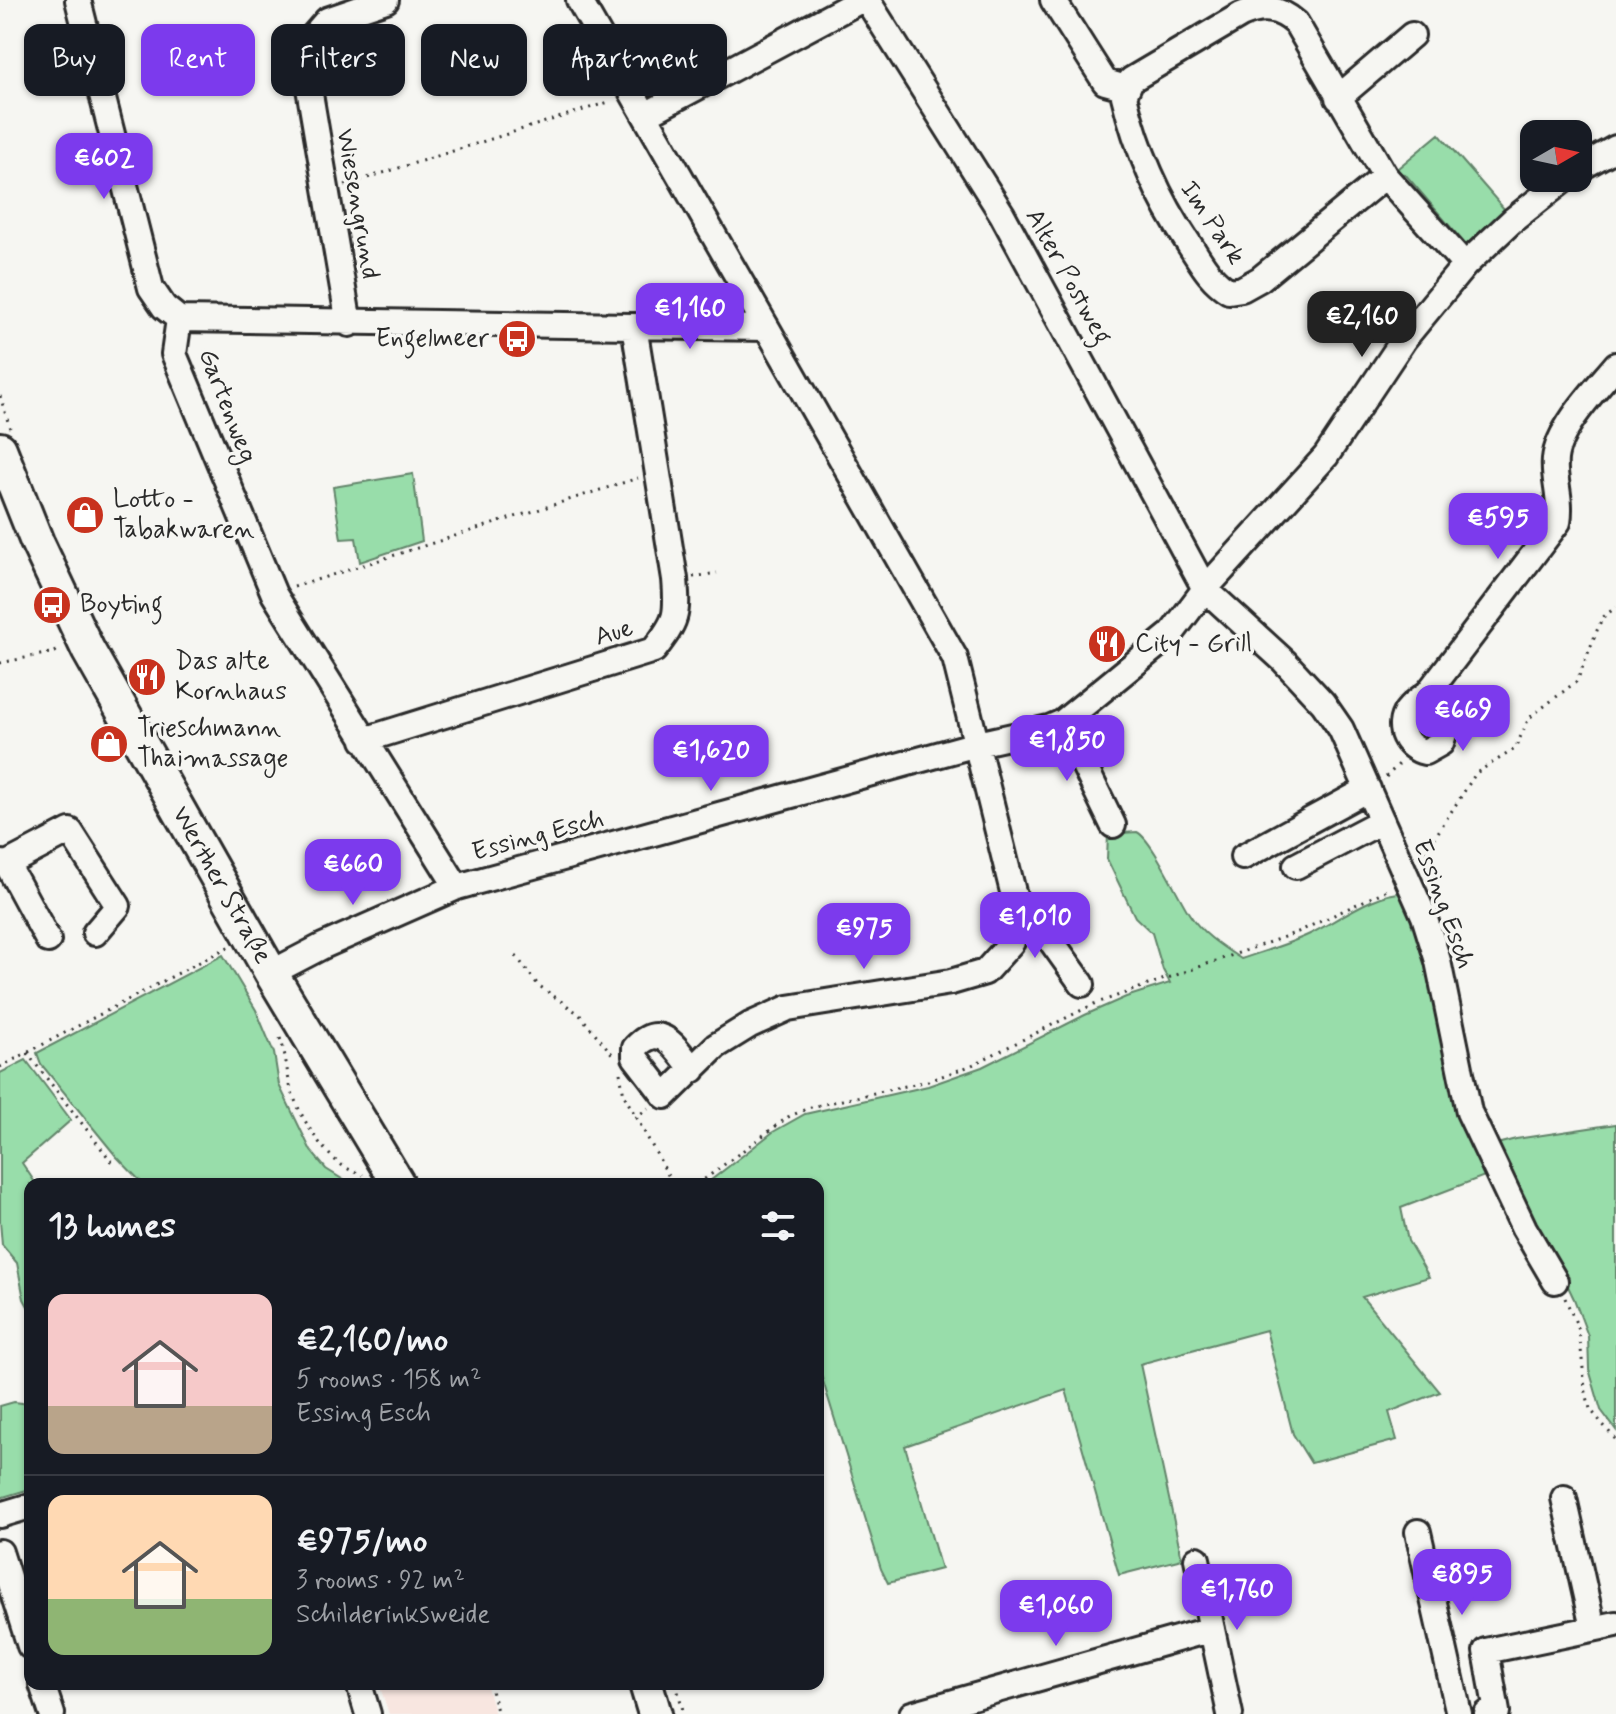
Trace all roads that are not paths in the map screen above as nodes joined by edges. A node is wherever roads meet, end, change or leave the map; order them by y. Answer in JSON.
{"nodes":[{"id":1,"x":78,"y":0,"type":"edge"},
{"id":2,"x":386,"y":0,"type":"edge"},
{"id":3,"x":579,"y":0,"type":"edge"},
{"id":4,"x":864,"y":0,"type":"edge"},
{"id":5,"x":1053,"y":0,"type":"edge"},
{"id":6,"x":1235,"y":8,"type":"edge"},
{"id":7,"x":1412,"y":35,"type":"dead end"},
{"id":8,"x":1127,"y":88,"type":"junction"},
{"id":9,"x":1338,"y":98,"type":"junction"},
{"id":10,"x":641,"y":104,"type":"junction"},
{"id":11,"x":1616,"y":148,"type":"edge"},
{"id":12,"x":1592,"y":161,"type":"edge"},
{"id":13,"x":1385,"y":176,"type":"junction"},
{"id":14,"x":1548,"y":192,"type":"edge"},
{"id":15,"x":1465,"y":265,"type":"junction"},
{"id":16,"x":179,"y":319,"type":"junction"},
{"id":17,"x":349,"y":324,"type":"junction"},
{"id":18,"x":634,"y":326,"type":"junction"},
{"id":19,"x":767,"y":328,"type":"junction"},
{"id":20,"x":1616,"y":365,"type":"edge"},
{"id":21,"x":0,"y":449,"type":"edge"},
{"id":22,"x":1205,"y":589,"type":"junction"},
{"id":23,"x":1428,"y":693,"type":"junction"},
{"id":24,"x":1063,"y":722,"type":"junction"},
{"id":25,"x":364,"y":740,"type":"junction"},
{"id":26,"x":977,"y":744,"type":"junction"},
{"id":27,"x":1368,"y":789,"type":"junction"},
{"id":28,"x":1382,"y":821,"type":"junction"},
{"id":29,"x":1113,"y":825,"type":"dead end"},
{"id":30,"x":1243,"y":857,"type":"dead end"},
{"id":31,"x":2,"y":865,"type":"edge"},
{"id":32,"x":1296,"y":866,"type":"dead end"},
{"id":33,"x":457,"y":887,"type":"junction"},
{"id":34,"x":1017,"y":908,"type":"junction"},
{"id":35,"x":95,"y":933,"type":"dead end"},
{"id":36,"x":48,"y":940,"type":"dead end"},
{"id":37,"x":271,"y":973,"type":"junction"},
{"id":38,"x":1082,"y":984,"type":"dead end"},
{"id":39,"x":693,"y":1070,"type":"dead end"},
{"id":40,"x":394,"y":1178,"type":"edge"},
{"id":41,"x":1555,"y":1281,"type":"road end"},
{"id":42,"x":1564,"y":1498,"type":"dead end"},
{"id":43,"x":24,"y":1508,"type":"edge"},
{"id":44,"x":0,"y":1515,"type":"edge"},
{"id":45,"x":1418,"y":1532,"type":"dead end"},
{"id":46,"x":0,"y":1552,"type":"edge"},
{"id":47,"x":1197,"y":1559,"type":"dead end"},
{"id":48,"x":1604,"y":1626,"type":"edge"},
{"id":49,"x":24,"y":1627,"type":"edge"},
{"id":50,"x":1212,"y":1629,"type":"junction"},
{"id":51,"x":1486,"y":1651,"type":"junction"},
{"id":52,"x":1447,"y":1657,"type":"junction"},
{"id":53,"x":44,"y":1690,"type":"edge"},
{"id":54,"x":361,"y":1690,"type":"edge"},
{"id":55,"x":648,"y":1690,"type":"edge"},
{"id":56,"x":958,"y":1708,"type":"edge"},
{"id":57,"x":52,"y":1714,"type":"edge"},
{"id":58,"x":368,"y":1714,"type":"edge"},
{"id":59,"x":655,"y":1714,"type":"edge"},
{"id":60,"x":912,"y":1714,"type":"edge"},
{"id":61,"x":1230,"y":1714,"type":"edge"},
{"id":62,"x":1459,"y":1714,"type":"edge"},
{"id":63,"x":1487,"y":1714,"type":"edge"}],
"edges":[{"from":1,"to":16,"type":"street","name":"Gartenweg"},
{"from":2,"to":17,"type":"street","name":"Wiesengrund"},
{"from":3,"to":10,"type":"street"},
{"from":4,"to":10,"type":"street"},
{"from":4,"to":22,"type":"street","name":"Alter Postweg"},
{"from":5,"to":8,"type":"street"},
{"from":6,"to":8,"type":"street"},
{"from":6,"to":9,"type":"street"},
{"from":7,"to":9,"type":"street"},
{"from":8,"to":13,"type":"street","name":"Im Park"},
{"from":9,"to":13,"type":"street"},
{"from":10,"to":19,"type":"street"},
{"from":11,"to":12,"type":"street"},
{"from":13,"to":15,"type":"street"},
{"from":14,"to":15,"type":"street","name":"Essing Esch"},
{"from":15,"to":22,"type":"street","name":"Essing Esch"},
{"from":16,"to":17,"type":"street"},
{"from":16,"to":25,"type":"street","name":"Gartenweg"},
{"from":17,"to":18,"type":"street"},
{"from":18,"to":19,"type":"street"},
{"from":18,"to":25,"type":"street","name":"Aue"},
{"from":19,"to":26,"type":"street"},
{"from":20,"to":23,"type":"street"},
{"from":21,"to":37,"type":"main road","name":"Werther Straße"},
{"from":22,"to":24,"type":"street","name":"Essing Esch"},
{"from":22,"to":27,"type":"street","name":"Essing Esch"},
{"from":23,"to":23,"type":"street"},
{"from":24,"to":26,"type":"street","name":"Essing Esch"},
{"from":24,"to":29,"type":"street"},
{"from":25,"to":33,"type":"street","name":"Gartenweg"},
{"from":26,"to":33,"type":"street","name":"Essing Esch"},
{"from":26,"to":34,"type":"street"},
{"from":27,"to":28,"type":"street","name":"Essing Esch"},
{"from":27,"to":30,"type":"street"},
{"from":28,"to":32,"type":"street"},
{"from":28,"to":41,"type":"street","name":"Essing Esch"},
{"from":31,"to":35,"type":"street"},
{"from":31,"to":36,"type":"street"},
{"from":33,"to":37,"type":"street","name":"Essing Esch"},
{"from":34,"to":38,"type":"street"},
{"from":34,"to":39,"type":"street"},
{"from":37,"to":40,"type":"main road","name":"Werther Straße"},
{"from":42,"to":48,"type":"street"},
{"from":43,"to":44,"type":"street"},
{"from":45,"to":52,"type":"street"},
{"from":46,"to":49,"type":"street"},
{"from":47,"to":50,"type":"street"},
{"from":48,"to":51,"type":"street"},
{"from":50,"to":56,"type":"street"},
{"from":50,"to":61,"type":"street"},
{"from":51,"to":52,"type":"street"},
{"from":51,"to":63,"type":"street"},
{"from":52,"to":62,"type":"street"},
{"from":53,"to":57,"type":"street"},
{"from":54,"to":58,"type":"street"},
{"from":55,"to":59,"type":"main road"},
{"from":56,"to":60,"type":"street"}]}
